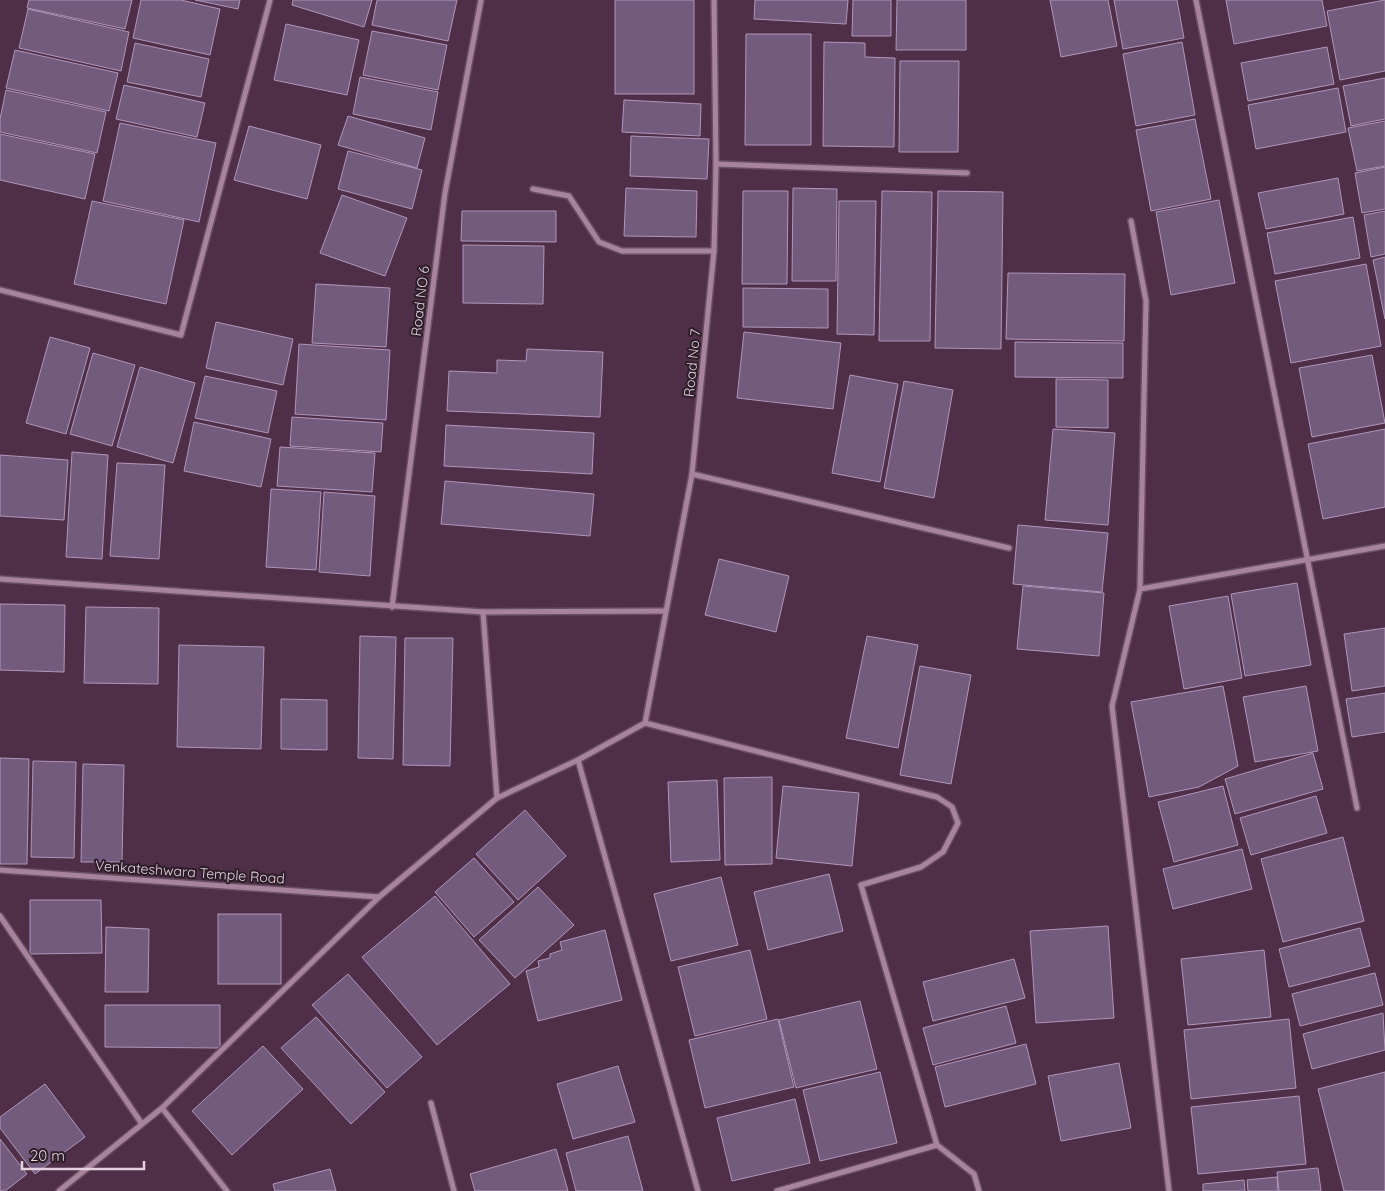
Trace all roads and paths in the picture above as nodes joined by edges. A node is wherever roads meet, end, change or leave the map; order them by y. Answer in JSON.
{"nodes":[{"id":1,"x":270,"y":0,"type":"edge"},
{"id":2,"x":481,"y":0,"type":"edge"},
{"id":3,"x":714,"y":0,"type":"edge"},
{"id":4,"x":1196,"y":0,"type":"edge"},
{"id":5,"x":716,"y":164,"type":"junction"},
{"id":6,"x":967,"y":173,"type":"dead end"},
{"id":7,"x":533,"y":189,"type":"dead end"},
{"id":8,"x":1131,"y":221,"type":"dead end"},
{"id":9,"x":714,"y":251,"type":"junction"},
{"id":10,"x":0,"y":290,"type":"edge"},
{"id":11,"x":692,"y":474,"type":"junction"},
{"id":12,"x":1385,"y":546,"type":"edge"},
{"id":13,"x":1009,"y":548,"type":"dead end"},
{"id":14,"x":1308,"y":559,"type":"junction"},
{"id":15,"x":0,"y":579,"type":"edge"},
{"id":16,"x":1140,"y":589,"type":"junction"},
{"id":17,"x":392,"y":607,"type":"junction"},
{"id":18,"x":664,"y":611,"type":"junction"},
{"id":19,"x":483,"y":612,"type":"junction"},
{"id":20,"x":645,"y":723,"type":"junction"},
{"id":21,"x":578,"y":760,"type":"junction"},
{"id":22,"x":497,"y":798,"type":"junction"},
{"id":23,"x":1357,"y":808,"type":"dead end"},
{"id":24,"x":0,"y":870,"type":"edge"},
{"id":25,"x":379,"y":897,"type":"junction"},
{"id":26,"x":0,"y":916,"type":"edge"},
{"id":27,"x":431,"y":1103,"type":"dead end"},
{"id":28,"x":162,"y":1108,"type":"junction"},
{"id":29,"x":142,"y":1124,"type":"junction"},
{"id":30,"x":937,"y":1145,"type":"junction"},
{"id":31,"x":59,"y":1191,"type":"edge"},
{"id":32,"x":226,"y":1191,"type":"edge"},
{"id":33,"x":454,"y":1191,"type":"edge"},
{"id":34,"x":698,"y":1191,"type":"edge"},
{"id":35,"x":777,"y":1191,"type":"edge"},
{"id":36,"x":979,"y":1191,"type":"edge"},
{"id":37,"x":1169,"y":1191,"type":"edge"}],
"edges":[{"from":1,"to":10,"type":"street"},
{"from":2,"to":17,"type":"street","name":"Road NO 6"},
{"from":3,"to":5,"type":"street","name":"Road No 7"},
{"from":4,"to":14,"type":"street"},
{"from":5,"to":6,"type":"street"},
{"from":5,"to":9,"type":"street","name":"Road No 7"},
{"from":7,"to":9,"type":"street"},
{"from":8,"to":16,"type":"street"},
{"from":9,"to":11,"type":"street","name":"Road No 7"},
{"from":11,"to":13,"type":"street"},
{"from":11,"to":18,"type":"street","name":"Road No 7"},
{"from":12,"to":14,"type":"street"},
{"from":14,"to":16,"type":"street"},
{"from":14,"to":23,"type":"street"},
{"from":15,"to":17,"type":"street"},
{"from":16,"to":37,"type":"street"},
{"from":17,"to":19,"type":"street"},
{"from":18,"to":19,"type":"street"},
{"from":18,"to":20,"type":"street","name":"Road No 7"},
{"from":19,"to":22,"type":"street"},
{"from":20,"to":21,"type":"street"},
{"from":20,"to":30,"type":"street"},
{"from":21,"to":22,"type":"street"},
{"from":21,"to":34,"type":"street"},
{"from":22,"to":25,"type":"street"},
{"from":24,"to":25,"type":"street","name":"Venkateshwara Temple Road"},
{"from":25,"to":28,"type":"street"},
{"from":26,"to":29,"type":"street"},
{"from":27,"to":33,"type":"street"},
{"from":28,"to":29,"type":"street"},
{"from":28,"to":32,"type":"street"},
{"from":29,"to":31,"type":"street"},
{"from":30,"to":35,"type":"street"},
{"from":30,"to":36,"type":"street"}]}
